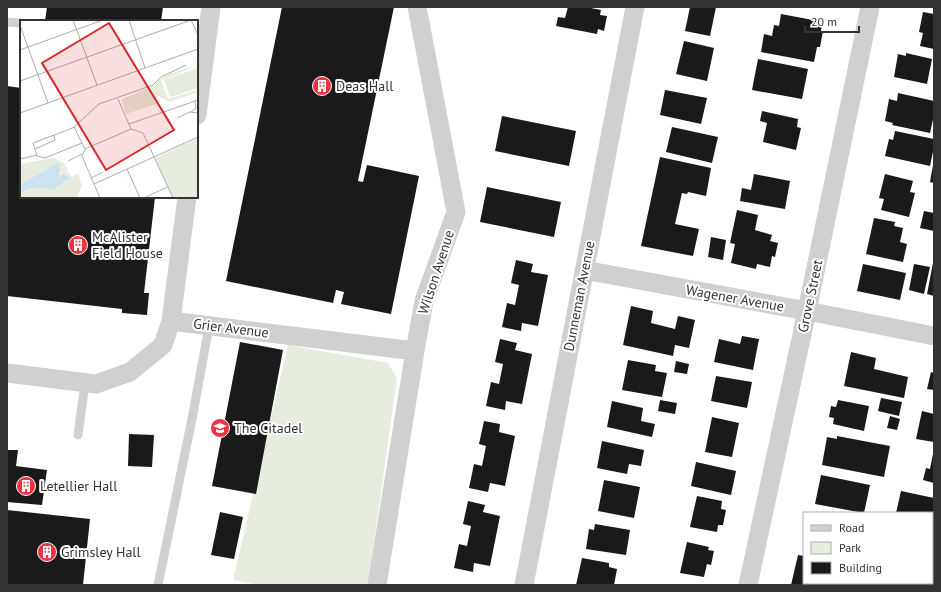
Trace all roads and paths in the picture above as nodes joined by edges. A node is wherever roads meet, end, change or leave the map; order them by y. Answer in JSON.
{"nodes":[{"id":1,"x":211,"y":7,"type":"edge"},
{"id":2,"x":417,"y":7,"type":"edge"},
{"id":3,"x":635,"y":7,"type":"edge"},
{"id":4,"x":870,"y":7,"type":"edge"},
{"id":5,"x":7,"y":22,"type":"edge"},
{"id":6,"x":20,"y":24,"type":"edge"},
{"id":7,"x":198,"y":107,"type":"edge"},
{"id":8,"x":187,"y":198,"type":"edge"},
{"id":9,"x":584,"y":270,"type":"junction"},
{"id":10,"x":807,"y":312,"type":"junction"},
{"id":11,"x":171,"y":321,"type":"junction"},
{"id":12,"x":209,"y":326,"type":"junction"},
{"id":13,"x":934,"y":336,"type":"edge"},
{"id":14,"x":415,"y":351,"type":"junction"},
{"id":15,"x":7,"y":373,"type":"edge"},
{"id":16,"x":84,"y":383,"type":"junction"},
{"id":17,"x":78,"y":435,"type":"dead end"},
{"id":18,"x":158,"y":585,"type":"edge"},
{"id":19,"x":377,"y":585,"type":"edge"},
{"id":20,"x":524,"y":585,"type":"edge"},
{"id":21,"x":748,"y":585,"type":"edge"}],
"edges":[{"from":1,"to":7,"type":"street"},
{"from":2,"to":14,"type":"street","name":"Wilson Avenue"},
{"from":3,"to":9,"type":"street","name":"Dunneman Avenue"},
{"from":4,"to":10,"type":"street","name":"Grove Street"},
{"from":5,"to":6,"type":"lane"},
{"from":8,"to":11,"type":"street"},
{"from":9,"to":10,"type":"street","name":"Wagener Avenue"},
{"from":9,"to":20,"type":"street","name":"Dunneman Avenue"},
{"from":10,"to":13,"type":"street","name":"Wagener Avenue"},
{"from":10,"to":21,"type":"street","name":"Grove Street"},
{"from":11,"to":12,"type":"street","name":"Grier Avenue"},
{"from":11,"to":16,"type":"street"},
{"from":12,"to":14,"type":"street","name":"Grier Avenue"},
{"from":12,"to":18,"type":"lane"},
{"from":14,"to":19,"type":"street","name":"Wilson Avenue"},
{"from":15,"to":16,"type":"street"},
{"from":16,"to":17,"type":"lane"}]}
